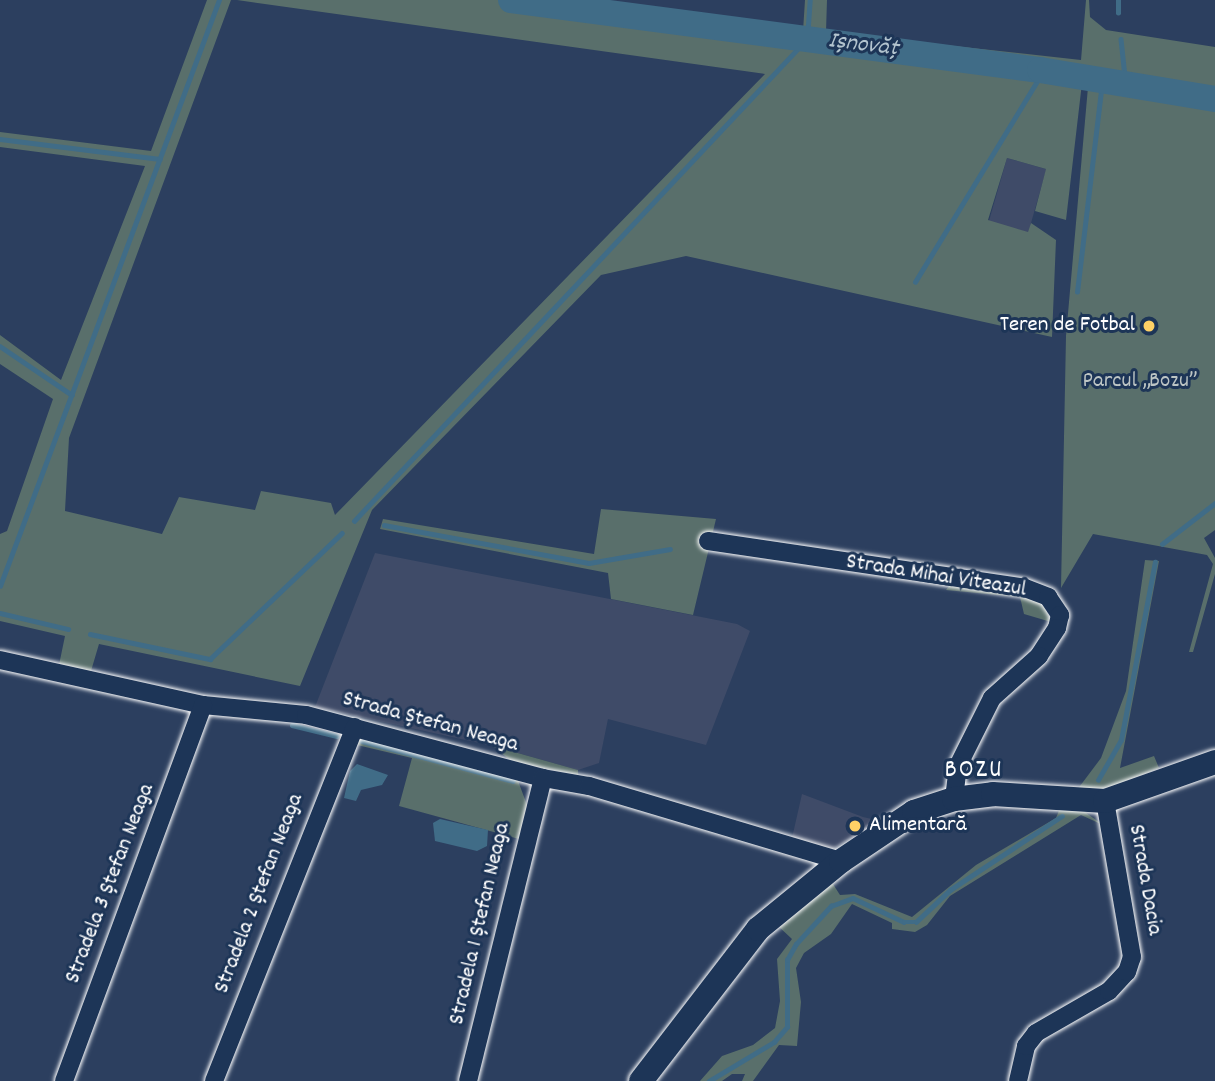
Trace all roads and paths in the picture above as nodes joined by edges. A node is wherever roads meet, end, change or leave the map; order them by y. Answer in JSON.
{"nodes":[{"id":1,"x":708,"y":541,"type":"dead end"},
{"id":2,"x":0,"y":660,"type":"edge"},
{"id":3,"x":203,"y":705,"type":"junction"},
{"id":4,"x":355,"y":727,"type":"junction"},
{"id":5,"x":1215,"y":762,"type":"edge"},
{"id":6,"x":543,"y":778,"type":"junction"},
{"id":7,"x":954,"y":799,"type":"junction"},
{"id":8,"x":1105,"y":801,"type":"junction"},
{"id":9,"x":841,"y":861,"type":"junction"},
{"id":10,"x":64,"y":1081,"type":"edge"},
{"id":11,"x":214,"y":1081,"type":"edge"},
{"id":12,"x":468,"y":1081,"type":"edge"},
{"id":13,"x":641,"y":1081,"type":"edge"},
{"id":14,"x":1018,"y":1081,"type":"edge"}],
"edges":[{"from":1,"to":7,"type":"street","name":"Strada Mihai Viteazul"},
{"from":2,"to":3,"type":"street","name":"Strada Ștefan Neaga"},
{"from":3,"to":4,"type":"street","name":"Strada Ștefan Neaga"},
{"from":3,"to":10,"type":"street","name":"Stradela 3 Ștefan Neaga"},
{"from":4,"to":6,"type":"street","name":"Strada Ștefan Neaga"},
{"from":4,"to":11,"type":"street","name":"Stradela 2 Ștefan Neaga"},
{"from":5,"to":8,"type":"street"},
{"from":6,"to":9,"type":"street","name":"Strada Ștefan Neaga"},
{"from":6,"to":12,"type":"street","name":"Stradela 1 Ștefan Neaga"},
{"from":7,"to":8,"type":"street"},
{"from":7,"to":9,"type":"street"},
{"from":8,"to":14,"type":"street","name":"Strada Dacia"},
{"from":9,"to":13,"type":"street"}]}
